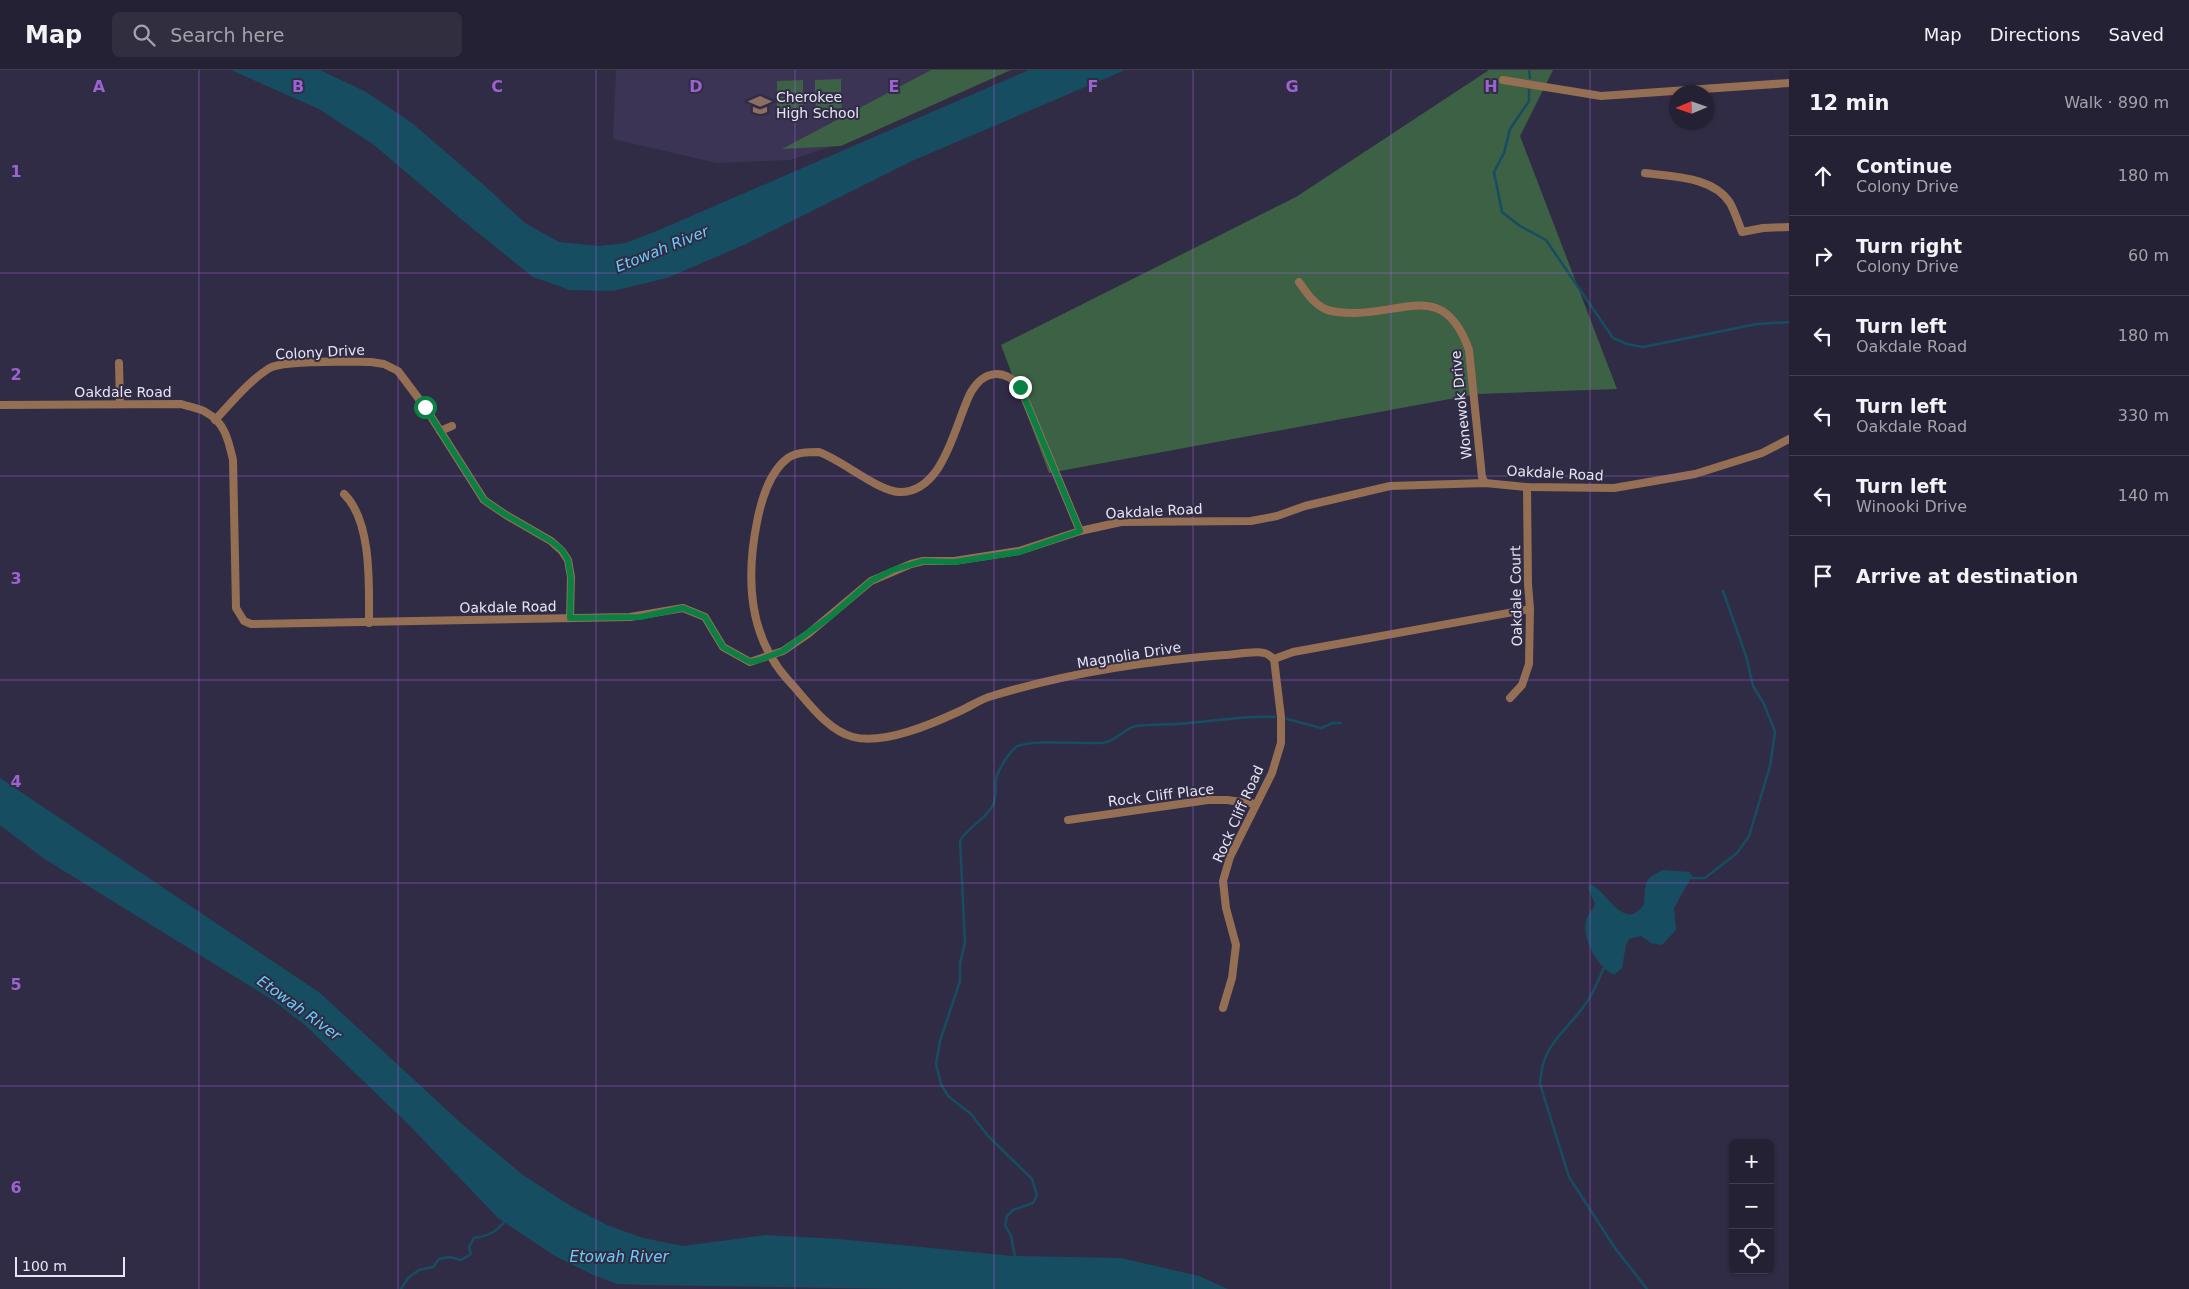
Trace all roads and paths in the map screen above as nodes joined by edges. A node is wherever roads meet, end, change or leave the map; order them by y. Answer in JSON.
{"nodes":[{"id":1,"x":1503,"y":80,"type":"dead end"},
{"id":2,"x":1789,"y":83,"type":"edge"},
{"id":3,"x":1645,"y":173,"type":"dead end"},
{"id":4,"x":1789,"y":227,"type":"edge"},
{"id":5,"x":1299,"y":282,"type":"dead end"},
{"id":6,"x":119,"y":363,"type":"dead end"},
{"id":7,"x":120,"y":404,"type":"junction"},
{"id":8,"x":0,"y":405,"type":"edge"},
{"id":9,"x":215,"y":420,"type":"junction"},
{"id":10,"x":452,"y":426,"type":"dead end"},
{"id":11,"x":440,"y":432,"type":"junction"},
{"id":12,"x":1789,"y":439,"type":"edge"},
{"id":13,"x":1485,"y":483,"type":"junction"},
{"id":14,"x":1527,"y":488,"type":"junction"},
{"id":15,"x":344,"y":494,"type":"dead end"},
{"id":16,"x":1080,"y":531,"type":"junction"},
{"id":17,"x":1530,"y":609,"type":"junction"},
{"id":18,"x":570,"y":618,"type":"junction"},
{"id":19,"x":369,"y":623,"type":"junction"},
{"id":20,"x":770,"y":656,"type":"junction"},
{"id":21,"x":1274,"y":659,"type":"junction"},
{"id":22,"x":1510,"y":698,"type":"dead end"},
{"id":23,"x":1256,"y":804,"type":"junction"},
{"id":24,"x":1068,"y":820,"type":"dead end"},
{"id":25,"x":1223,"y":1008,"type":"dead end"}],
"edges":[{"from":1,"to":2,"type":"street"},
{"from":3,"to":4,"type":"street"},
{"from":5,"to":13,"type":"street","name":"Wonewok Drive"},
{"from":6,"to":7,"type":"street"},
{"from":7,"to":8,"type":"street","name":"Oakdale Road"},
{"from":7,"to":9,"type":"street","name":"Oakdale Road"},
{"from":9,"to":11,"type":"street","name":"Colony Drive"},
{"from":9,"to":19,"type":"street","name":"Oakdale Road"},
{"from":10,"to":11,"type":"street"},
{"from":11,"to":18,"type":"street","name":"Colony Drive"},
{"from":12,"to":14,"type":"street","name":"Oakdale Road"},
{"from":13,"to":14,"type":"street","name":"Oakdale Road"},
{"from":13,"to":16,"type":"street","name":"Oakdale Road"},
{"from":14,"to":17,"type":"street","name":"Oakdale Court"},
{"from":15,"to":19,"type":"street"},
{"from":16,"to":20,"type":"street","name":"Oakdale Road"},
{"from":16,"to":20,"type":"street","name":"Magnolia Drive"},
{"from":17,"to":21,"type":"street"},
{"from":17,"to":22,"type":"street","name":"Oakdale Court"},
{"from":18,"to":19,"type":"street","name":"Oakdale Road"},
{"from":18,"to":20,"type":"street","name":"Oakdale Road"},
{"from":20,"to":21,"type":"street","name":"Magnolia Drive"},
{"from":21,"to":23,"type":"street","name":"Rock Cliff Road"},
{"from":23,"to":24,"type":"street","name":"Rock Cliff Place"},
{"from":23,"to":25,"type":"street","name":"Rock Cliff Road"}]}
